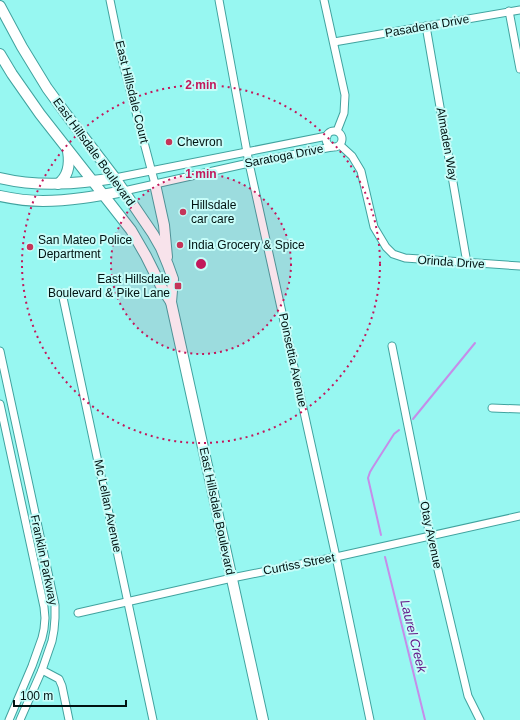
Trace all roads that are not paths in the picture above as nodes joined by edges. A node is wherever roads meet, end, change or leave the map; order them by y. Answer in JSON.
{"nodes":[{"id":1,"x":110,"y":0,"type":"edge"},
{"id":2,"x":219,"y":0,"type":"edge"},
{"id":3,"x":324,"y":0,"type":"edge"},
{"id":4,"x":0,"y":6,"type":"edge"},
{"id":5,"x":520,"y":10,"type":"edge"},
{"id":6,"x":510,"y":11,"type":"junction"},
{"id":7,"x":426,"y":26,"type":"junction"},
{"id":8,"x":334,"y":42,"type":"junction"},
{"id":9,"x":0,"y":54,"type":"edge"},
{"id":10,"x":520,"y":69,"type":"edge"},
{"id":11,"x":337,"y":131,"type":"junction"},
{"id":12,"x":326,"y":136,"type":"junction"},
{"id":13,"x":340,"y":145,"type":"junction"},
{"id":14,"x":332,"y":147,"type":"junction"},
{"id":15,"x":68,"y":150,"type":"junction"},
{"id":16,"x":247,"y":152,"type":"junction"},
{"id":17,"x":249,"y":163,"type":"junction"},
{"id":18,"x":152,"y":170,"type":"junction"},
{"id":19,"x":0,"y":178,"type":"edge"},
{"id":20,"x":115,"y":178,"type":"junction"},
{"id":21,"x":93,"y":181,"type":"junction"},
{"id":22,"x":58,"y":184,"type":"junction"},
{"id":23,"x":155,"y":184,"type":"junction"},
{"id":24,"x":124,"y":191,"type":"junction"},
{"id":25,"x":103,"y":194,"type":"junction"},
{"id":26,"x":0,"y":196,"type":"edge"},
{"id":27,"x":467,"y":263,"type":"junction"},
{"id":28,"x":168,"y":265,"type":"junction"},
{"id":29,"x":520,"y":266,"type":"edge"},
{"id":30,"x":62,"y":293,"type":"dead end"},
{"id":31,"x":171,"y":302,"type":"junction"},
{"id":32,"x":392,"y":346,"type":"dead end"},
{"id":33,"x":0,"y":351,"type":"edge"},
{"id":34,"x":0,"y":404,"type":"edge"},
{"id":35,"x":492,"y":408,"type":"dead end"},
{"id":36,"x":520,"y":410,"type":"edge"},
{"id":37,"x":16,"y":429,"type":"junction"},
{"id":38,"x":3,"y":432,"type":"edge"},
{"id":39,"x":520,"y":516,"type":"edge"},
{"id":40,"x":430,"y":536,"type":"junction"},
{"id":41,"x":336,"y":557,"type":"junction"},
{"id":42,"x":232,"y":578,"type":"junction"},
{"id":43,"x":128,"y":602,"type":"junction"},
{"id":44,"x":78,"y":613,"type":"dead end"},
{"id":45,"x":42,"y":670,"type":"junction"},
{"id":46,"x":9,"y":720,"type":"edge"},
{"id":47,"x":20,"y":720,"type":"edge"},
{"id":48,"x":70,"y":720,"type":"edge"},
{"id":49,"x":153,"y":720,"type":"edge"},
{"id":50,"x":263,"y":720,"type":"edge"},
{"id":51,"x":370,"y":720,"type":"edge"},
{"id":52,"x":480,"y":720,"type":"edge"}],
"edges":[{"from":1,"to":18,"type":"street","name":"East Hillsdale Court"},
{"from":2,"to":16,"type":"street","name":"Poinsettia Avenue"},
{"from":3,"to":8,"type":"street"},
{"from":4,"to":20,"type":"main road","name":"East Hillsdale Boulevard"},
{"from":5,"to":6,"type":"street","name":"Pasadena Drive"},
{"from":6,"to":7,"type":"street","name":"Pasadena Drive"},
{"from":6,"to":10,"type":"street"},
{"from":7,"to":8,"type":"street","name":"Pasadena Drive"},
{"from":7,"to":27,"type":"street","name":"Almaden Way"},
{"from":8,"to":11,"type":"street"},
{"from":9,"to":15,"type":"main road","name":"East Hillsdale Boulevard"},
{"from":11,"to":12,"type":"street"},
{"from":11,"to":13,"type":"street"},
{"from":12,"to":14,"type":"street"},
{"from":12,"to":16,"type":"street","name":"Saratoga Drive"},
{"from":13,"to":14,"type":"street"},
{"from":13,"to":27,"type":"street","name":"Orinda Drive"},
{"from":14,"to":17,"type":"street","name":"Saratoga Drive"},
{"from":15,"to":21,"type":"main road","name":"East Hillsdale Boulevard"},
{"from":15,"to":22,"type":"main road"},
{"from":16,"to":17,"type":"street","name":"Poinsettia Avenue"},
{"from":16,"to":18,"type":"street","name":"Saratoga Drive"},
{"from":17,"to":23,"type":"street","name":"Saratoga Drive"},
{"from":17,"to":41,"type":"street","name":"Poinsettia Avenue"},
{"from":18,"to":20,"type":"street","name":"Saratoga Drive"},
{"from":18,"to":23,"type":"street","name":"East Hillsdale Court"},
{"from":19,"to":22,"type":"main road","name":"Saratoga Drive"},
{"from":20,"to":21,"type":"main road","name":"Saratoga Drive"},
{"from":20,"to":24,"type":"main road","name":"East Hillsdale Boulevard"},
{"from":21,"to":22,"type":"main road","name":"Saratoga Drive"},
{"from":21,"to":25,"type":"main road","name":"East Hillsdale Boulevard"},
{"from":23,"to":24,"type":"street","name":"Saratoga Drive"},
{"from":23,"to":28,"type":"main road"},
{"from":24,"to":25,"type":"main road","name":"Saratoga Drive"},
{"from":24,"to":28,"type":"main road","name":"East Hillsdale Boulevard"},
{"from":25,"to":26,"type":"main road","name":"Saratoga Drive"},
{"from":25,"to":31,"type":"main road","name":"East Hillsdale Boulevard"},
{"from":27,"to":29,"type":"street","name":"Orinda Drive"},
{"from":28,"to":31,"type":"main road","name":"East Hillsdale Boulevard"},
{"from":30,"to":43,"type":"street","name":"Mc Lellan Avenue"},
{"from":31,"to":42,"type":"main road","name":"East Hillsdale Boulevard"},
{"from":32,"to":40,"type":"street","name":"Otay Avenue"},
{"from":33,"to":37,"type":"street","name":"Franklin Parkway"},
{"from":34,"to":38,"type":"street","name":"Franklin Parkway"},
{"from":35,"to":36,"type":"street"},
{"from":37,"to":38,"type":"street"},
{"from":37,"to":45,"type":"street","name":"Franklin Parkway"},
{"from":38,"to":46,"type":"street","name":"Franklin Parkway"},
{"from":39,"to":40,"type":"street","name":"Curtiss Street"},
{"from":40,"to":41,"type":"street","name":"Curtiss Street"},
{"from":40,"to":52,"type":"street","name":"Otay Avenue"},
{"from":41,"to":42,"type":"street","name":"Curtiss Street"},
{"from":41,"to":51,"type":"street","name":"Poinsettia Avenue"},
{"from":42,"to":43,"type":"street","name":"Curtiss Street"},
{"from":42,"to":50,"type":"main road","name":"East Hillsdale Boulevard"},
{"from":43,"to":44,"type":"street","name":"Curtiss Street"},
{"from":43,"to":49,"type":"street","name":"Mc Lellan Avenue"},
{"from":45,"to":47,"type":"street","name":"Franklin Parkway"},
{"from":45,"to":48,"type":"street"}]}
